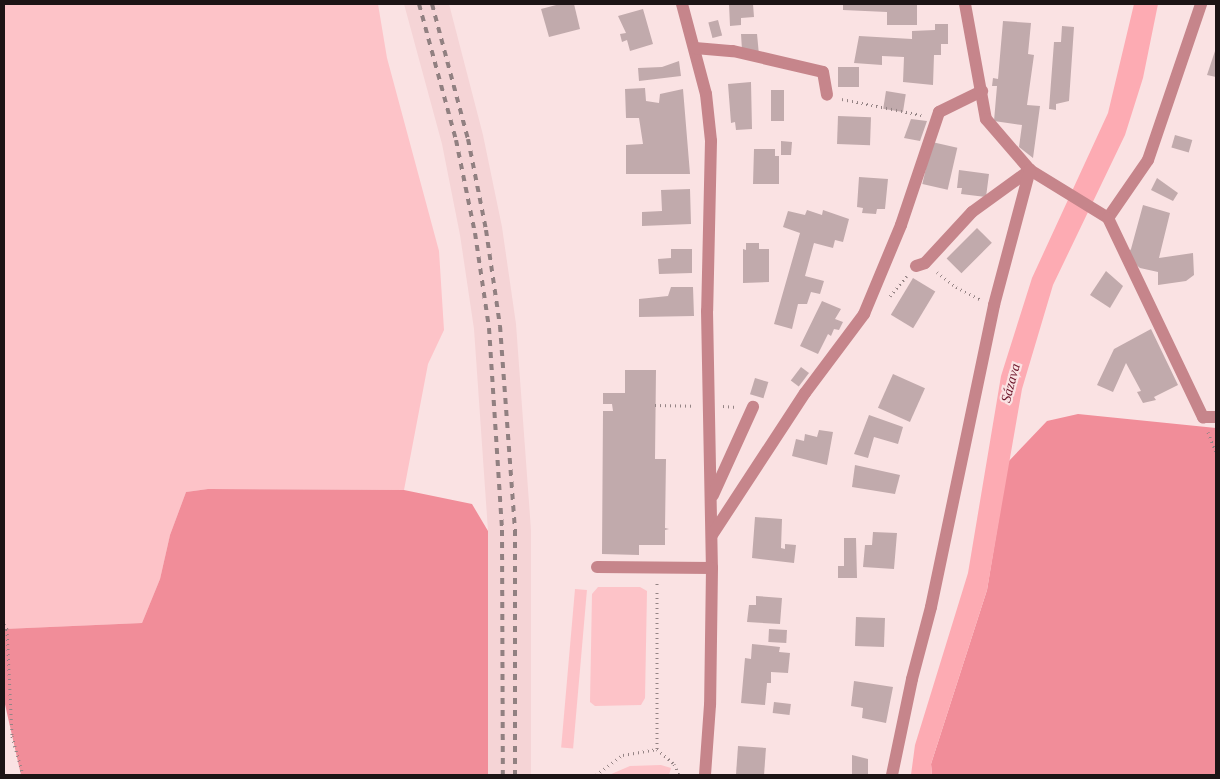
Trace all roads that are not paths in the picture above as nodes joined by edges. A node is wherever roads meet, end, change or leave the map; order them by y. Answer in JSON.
{"nodes":[{"id":1,"x":682,"y":4,"type":"edge"},
{"id":2,"x":965,"y":4,"type":"edge"},
{"id":3,"x":1201,"y":4,"type":"edge"},
{"id":4,"x":696,"y":48,"type":"junction"},
{"id":5,"x":982,"y":91,"type":"junction"},
{"id":6,"x":827,"y":95,"type":"road end"},
{"id":7,"x":1030,"y":170,"type":"junction"},
{"id":8,"x":1103,"y":216,"type":"junction"},
{"id":9,"x":920,"y":264,"type":"road end"},
{"id":10,"x":753,"y":407,"type":"dead end"},
{"id":11,"x":1216,"y":417,"type":"edge"},
{"id":12,"x":711,"y":499,"type":"junction"},
{"id":13,"x":712,"y":535,"type":"junction"},
{"id":14,"x":597,"y":567,"type":"dead end"},
{"id":15,"x":712,"y":568,"type":"junction"},
{"id":16,"x":705,"y":775,"type":"edge"},
{"id":17,"x":892,"y":775,"type":"edge"}],
"edges":[{"from":1,"to":4,"type":"street"},
{"from":2,"to":5,"type":"street"},
{"from":3,"to":8,"type":"street"},
{"from":4,"to":6,"type":"street"},
{"from":4,"to":12,"type":"street"},
{"from":5,"to":7,"type":"street"},
{"from":5,"to":13,"type":"street"},
{"from":7,"to":8,"type":"street"},
{"from":7,"to":9,"type":"street"},
{"from":7,"to":17,"type":"street"},
{"from":8,"to":11,"type":"street"},
{"from":10,"to":12,"type":"street"},
{"from":12,"to":13,"type":"street"},
{"from":13,"to":15,"type":"street"},
{"from":14,"to":15,"type":"street"},
{"from":15,"to":16,"type":"street"}]}
